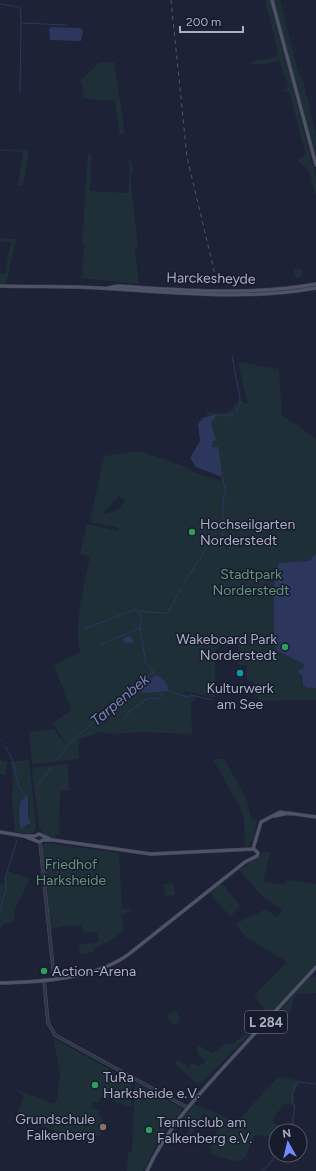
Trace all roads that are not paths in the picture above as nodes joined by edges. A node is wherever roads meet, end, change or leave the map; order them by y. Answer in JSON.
{"nodes":[{"id":1,"x":272,"y":0,"type":"edge"},
{"id":2,"x":316,"y":164,"type":"edge"},
{"id":3,"x":316,"y":284,"type":"edge"},
{"id":4,"x":0,"y":286,"type":"edge"},
{"id":5,"x":106,"y":288,"type":"junction"},
{"id":6,"x":316,"y":288,"type":"edge"},
{"id":7,"x":316,"y":817,"type":"edge"},
{"id":8,"x":1,"y":832,"type":"edge"},
{"id":9,"x":39,"y":839,"type":"junction"},
{"id":10,"x":252,"y":852,"type":"junction"},
{"id":11,"x":316,"y":968,"type":"edge"},
{"id":12,"x":54,"y":978,"type":"junction"},
{"id":13,"x":44,"y":980,"type":"junction"},
{"id":14,"x":0,"y":983,"type":"edge"},
{"id":15,"x":188,"y":1108,"type":"junction"},
{"id":16,"x":147,"y":1171,"type":"edge"}],
"edges":[{"from":1,"to":2,"type":"main road"},
{"from":3,"to":5,"type":"main road","name":"Harckesheyde"},
{"from":4,"to":5,"type":"main road","name":"Harckesheyde"},
{"from":5,"to":6,"type":"main road","name":"Harckesheyde"},
{"from":7,"to":10,"type":"main road"},
{"from":8,"to":9,"type":"main road"},
{"from":9,"to":10,"type":"main road"},
{"from":9,"to":12,"type":"street"},
{"from":10,"to":12,"type":"main road"},
{"from":11,"to":15,"type":"main road","number":"L 284"},
{"from":12,"to":13,"type":"main road"},
{"from":13,"to":14,"type":"main road"},
{"from":13,"to":15,"type":"street"},
{"from":15,"to":16,"type":"main road","number":"L 284"}]}
